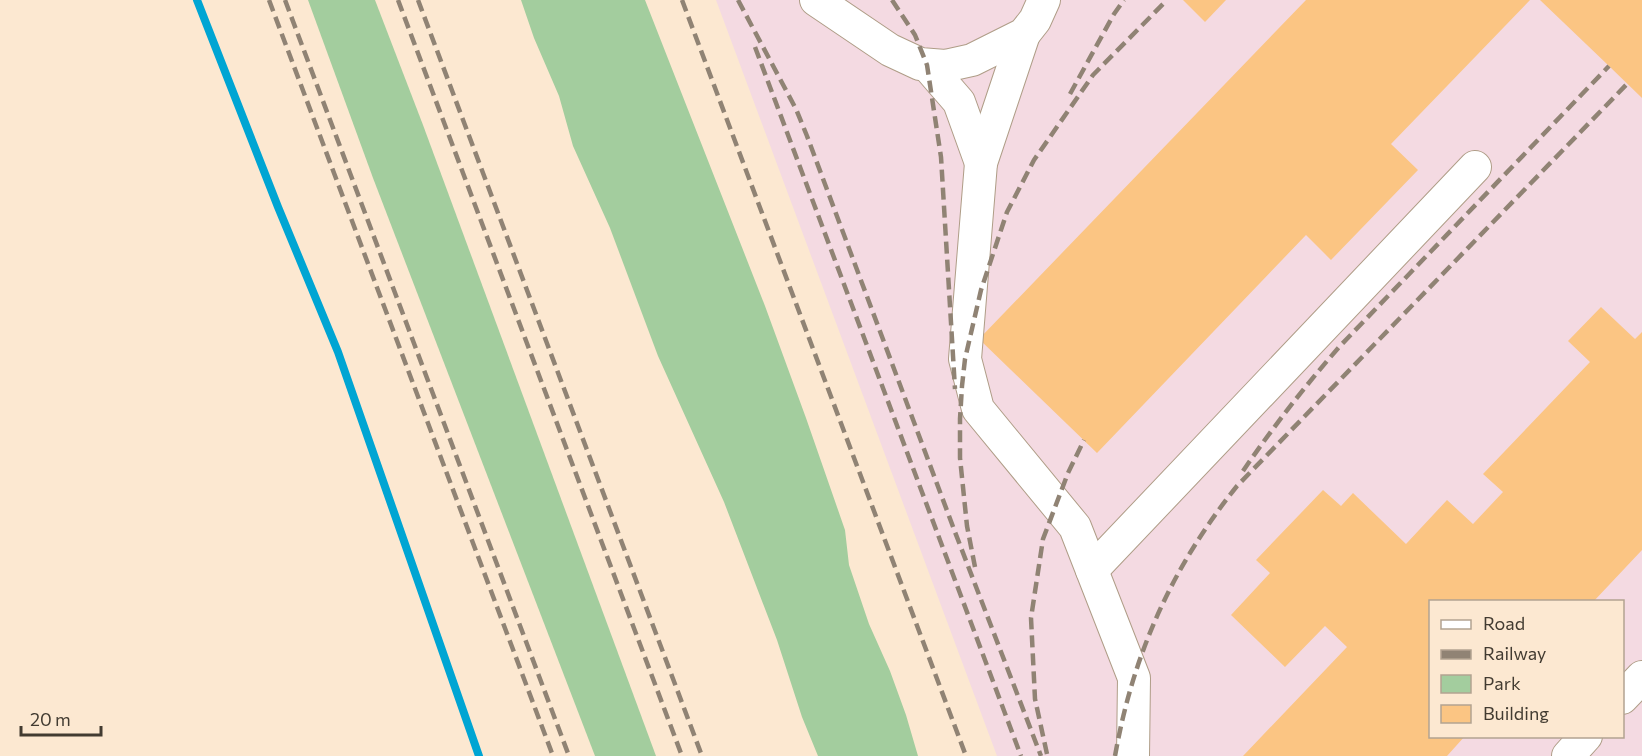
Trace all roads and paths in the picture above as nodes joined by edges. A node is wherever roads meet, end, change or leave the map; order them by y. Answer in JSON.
{"nodes":[{"id":1,"x":816,"y":0,"type":"edge"},
{"id":2,"x":1044,"y":0,"type":"edge"},
{"id":3,"x":1024,"y":34,"type":"junction"},
{"id":4,"x":927,"y":65,"type":"junction"},
{"id":5,"x":981,"y":163,"type":"junction"},
{"id":6,"x":1475,"y":167,"type":"dead end"},
{"id":7,"x":1092,"y":570,"type":"junction"},
{"id":8,"x":1642,"y":677,"type":"edge"},
{"id":9,"x":1624,"y":697,"type":"edge"},
{"id":10,"x":1585,"y":738,"type":"edge"},
{"id":11,"x":1133,"y":756,"type":"edge"},
{"id":12,"x":1568,"y":756,"type":"edge"}],
"edges":[{"from":1,"to":4,"type":"lane"},
{"from":2,"to":3,"type":"lane"},
{"from":3,"to":4,"type":"lane"},
{"from":3,"to":5,"type":"lane"},
{"from":4,"to":5,"type":"lane"},
{"from":5,"to":7,"type":"lane"},
{"from":6,"to":7,"type":"lane"},
{"from":7,"to":11,"type":"lane"},
{"from":8,"to":9,"type":"lane"},
{"from":10,"to":12,"type":"lane"}]}
